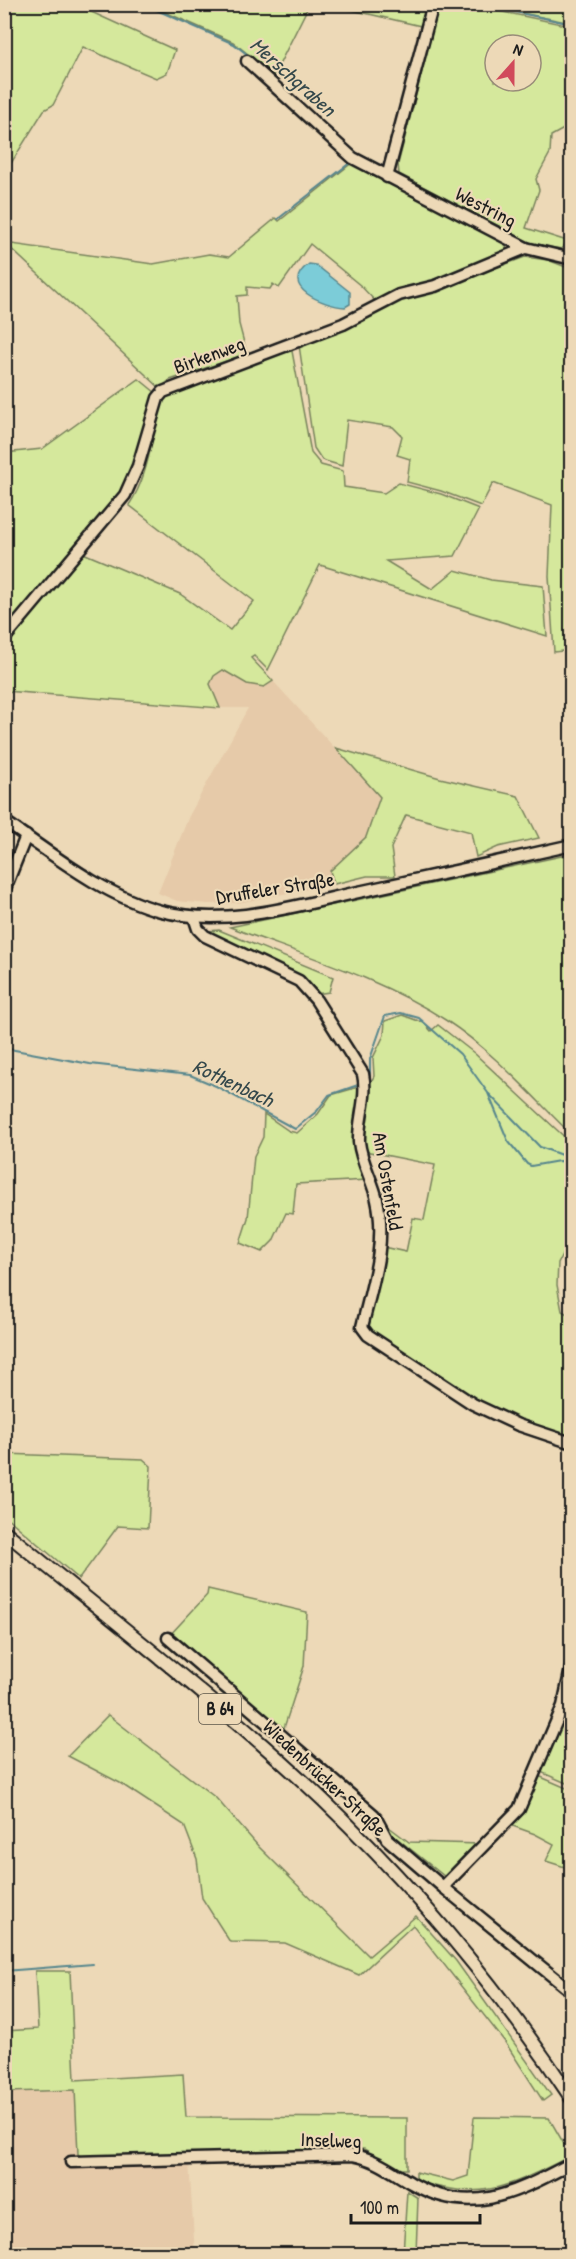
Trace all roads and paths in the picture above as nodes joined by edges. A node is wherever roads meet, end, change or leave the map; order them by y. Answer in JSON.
{"nodes":[{"id":1,"x":433,"y":4,"type":"edge"},
{"id":2,"x":247,"y":61,"type":"dead end"},
{"id":3,"x":387,"y":177,"type":"junction"},
{"id":4,"x":510,"y":240,"type":"junction"},
{"id":5,"x":526,"y":248,"type":"junction"},
{"id":6,"x":511,"y":255,"type":"junction"},
{"id":7,"x":572,"y":259,"type":"edge"},
{"id":8,"x":4,"y":639,"type":"edge"},
{"id":9,"x":4,"y":821,"type":"edge"},
{"id":10,"x":26,"y":836,"type":"junction"},
{"id":11,"x":572,"y":845,"type":"edge"},
{"id":12,"x":4,"y":891,"type":"edge"},
{"id":13,"x":194,"y":917,"type":"junction"},
{"id":14,"x":572,"y":1443,"type":"edge"},
{"id":15,"x":4,"y":1531,"type":"edge"},
{"id":16,"x":168,"y":1638,"type":"dead end"},
{"id":17,"x":572,"y":1664,"type":"edge"},
{"id":18,"x":443,"y":1887,"type":"junction"},
{"id":19,"x":572,"y":1992,"type":"edge"},
{"id":20,"x":572,"y":2099,"type":"edge"},
{"id":21,"x":72,"y":2162,"type":"dead end"},
{"id":22,"x":572,"y":2163,"type":"edge"}],
"edges":[{"from":1,"to":3,"type":"street"},
{"from":2,"to":3,"type":"street","name":"Westring"},
{"from":3,"to":4,"type":"street","name":"Westring"},
{"from":4,"to":5,"type":"street","name":"Westring"},
{"from":4,"to":6,"type":"street"},
{"from":5,"to":6,"type":"street","name":"Birkenweg"},
{"from":5,"to":7,"type":"street","name":"Westring"},
{"from":6,"to":8,"type":"street","name":"Birkenweg"},
{"from":9,"to":10,"type":"street","name":"Druffeler Straße"},
{"from":10,"to":12,"type":"street"},
{"from":10,"to":13,"type":"street","name":"Druffeler Straße"},
{"from":11,"to":13,"type":"street","name":"Druffeler Straße"},
{"from":13,"to":14,"type":"street","name":"Am Ostenfeld"},
{"from":15,"to":20,"type":"main road","name":"Wiedenbrücker Straße","number":"B 64"},
{"from":16,"to":18,"type":"street"},
{"from":17,"to":18,"type":"street"},
{"from":18,"to":19,"type":"street"},
{"from":21,"to":22,"type":"street","name":"Inselweg"}]}
